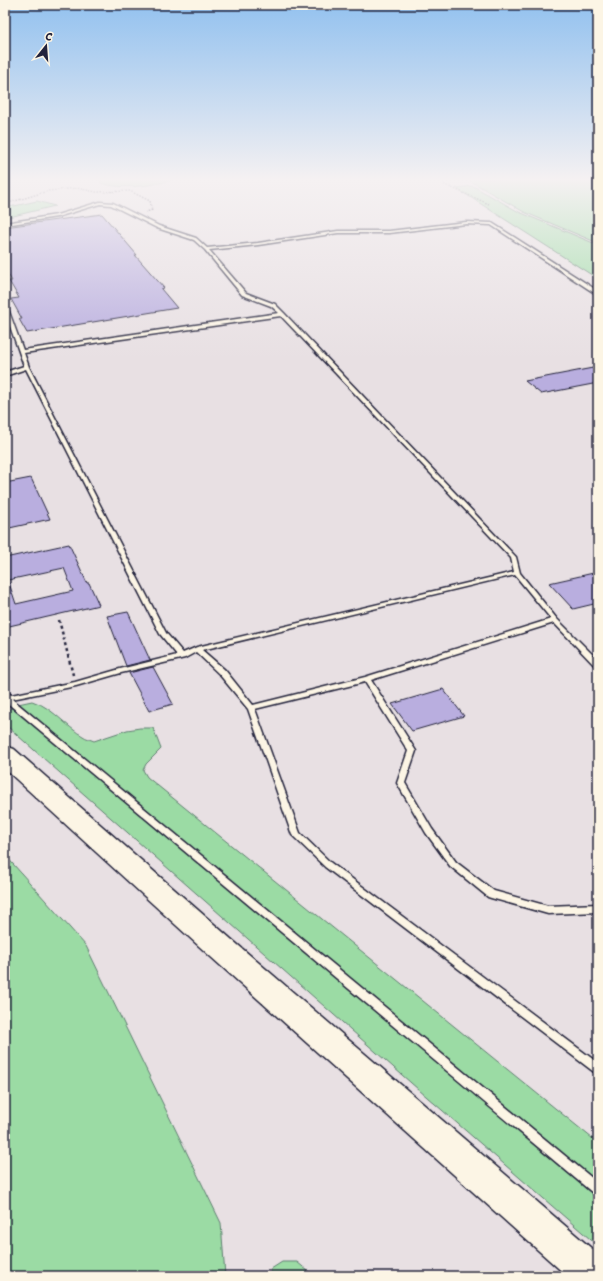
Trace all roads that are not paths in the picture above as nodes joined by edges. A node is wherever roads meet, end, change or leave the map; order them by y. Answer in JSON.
{"nodes":[{"id":1,"x":194,"y":239,"type":"edge"},
{"id":2,"x":293,"y":239,"type":"edge"},
{"id":3,"x":515,"y":239,"type":"edge"},
{"id":4,"x":206,"y":249,"type":"junction"},
{"id":5,"x":598,"y":293,"type":"edge"},
{"id":6,"x":5,"y":306,"type":"edge"},
{"id":7,"x":282,"y":314,"type":"junction"},
{"id":8,"x":22,"y":352,"type":"junction"},
{"id":9,"x":27,"y":367,"type":"junction"},
{"id":10,"x":5,"y":374,"type":"edge"},
{"id":11,"x":517,"y":574,"type":"junction"},
{"id":12,"x":555,"y":620,"type":"junction"},
{"id":13,"x":197,"y":649,"type":"junction"},
{"id":14,"x":182,"y":656,"type":"junction"},
{"id":15,"x":598,"y":664,"type":"edge"},
{"id":16,"x":367,"y":679,"type":"junction"},
{"id":17,"x":5,"y":698,"type":"edge"},
{"id":18,"x":251,"y":708,"type":"junction"},
{"id":19,"x":5,"y":755,"type":"edge"},
{"id":20,"x":598,"y":908,"type":"edge"},
{"id":21,"x":598,"y":1069,"type":"edge"},
{"id":22,"x":598,"y":1190,"type":"edge"},
{"id":23,"x":595,"y":1276,"type":"edge"}],
"edges":[{"from":1,"to":4,"type":"lane"},
{"from":2,"to":4,"type":"lane"},
{"from":3,"to":5,"type":"lane"},
{"from":4,"to":7,"type":"lane"},
{"from":6,"to":8,"type":"lane"},
{"from":7,"to":8,"type":"lane"},
{"from":7,"to":11,"type":"lane"},
{"from":8,"to":9,"type":"lane"},
{"from":9,"to":10,"type":"lane"},
{"from":9,"to":14,"type":"lane"},
{"from":11,"to":12,"type":"lane"},
{"from":11,"to":13,"type":"lane"},
{"from":12,"to":15,"type":"lane"},
{"from":12,"to":16,"type":"lane"},
{"from":13,"to":14,"type":"lane"},
{"from":13,"to":18,"type":"lane"},
{"from":14,"to":17,"type":"lane"},
{"from":16,"to":18,"type":"lane"},
{"from":16,"to":20,"type":"lane"},
{"from":17,"to":22,"type":"lane"},
{"from":18,"to":21,"type":"lane"},
{"from":19,"to":23,"type":"main road"}]}
